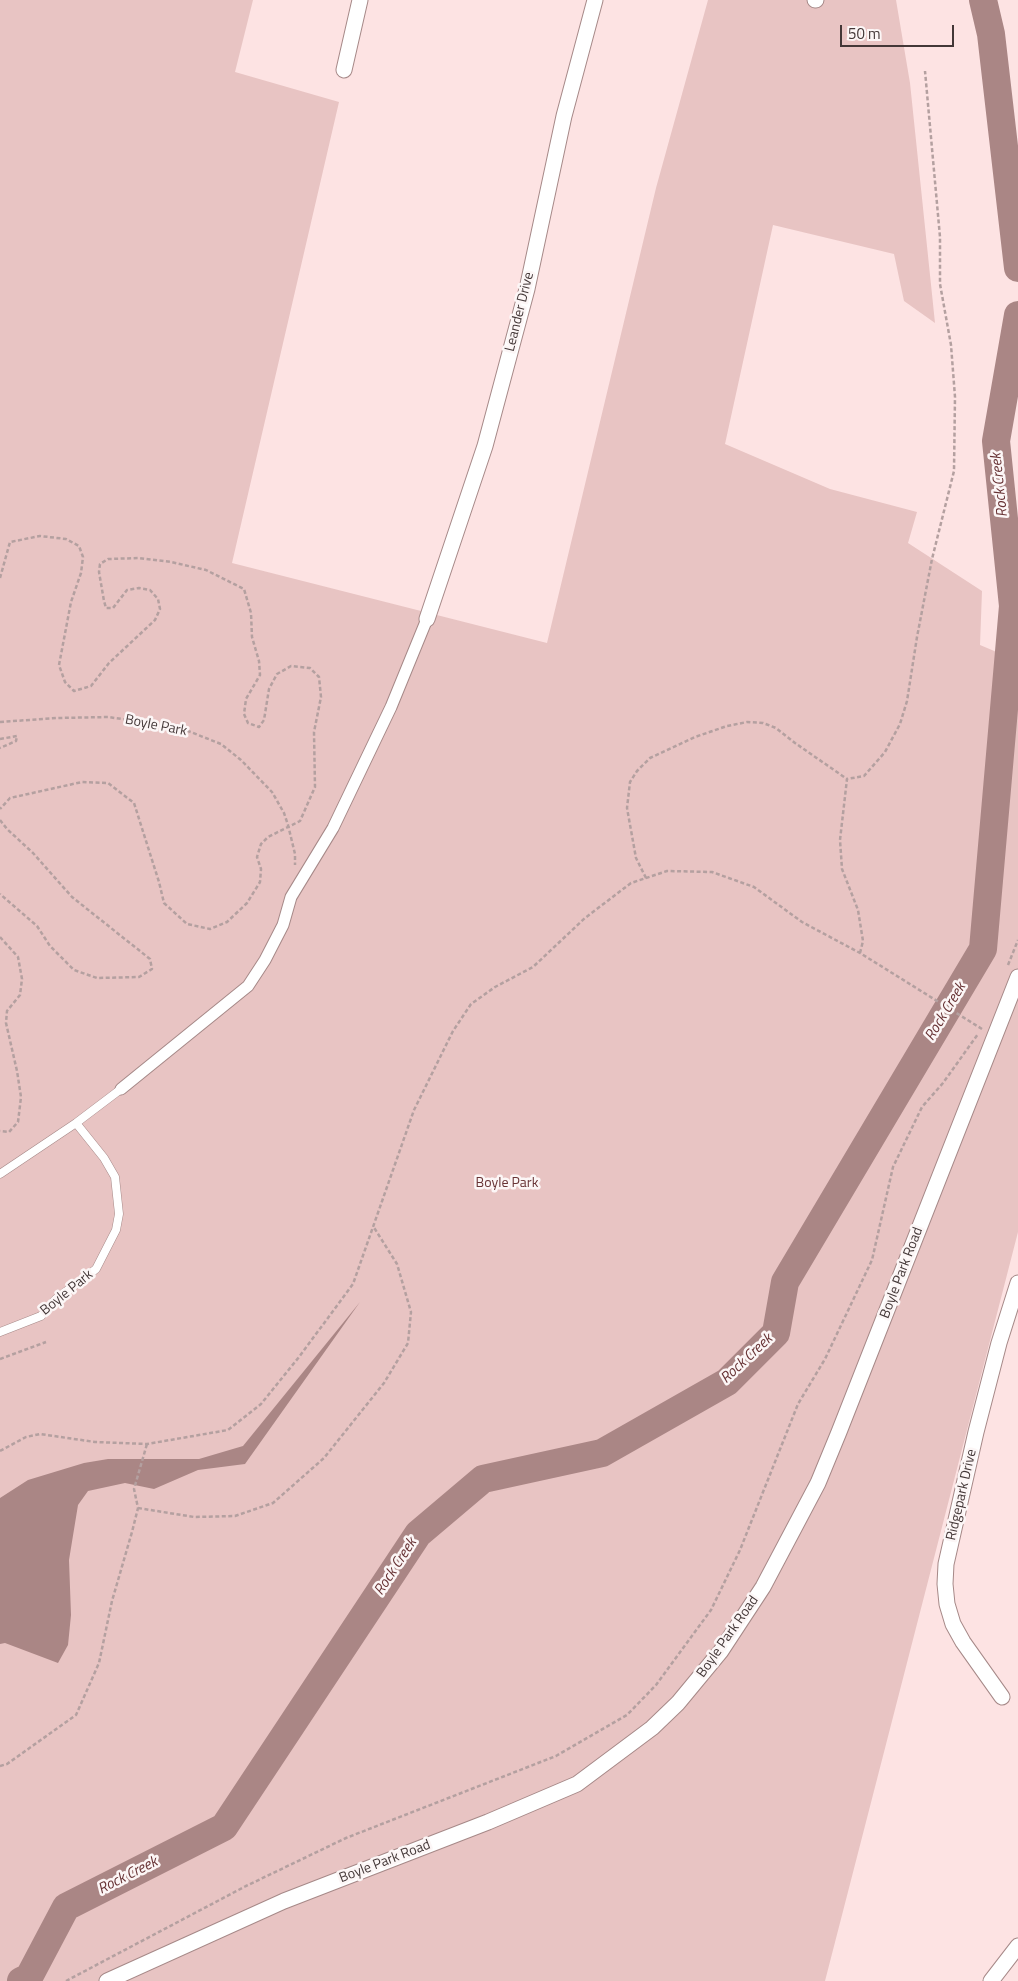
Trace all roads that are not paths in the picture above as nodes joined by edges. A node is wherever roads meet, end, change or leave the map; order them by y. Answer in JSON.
{"nodes":[{"id":1,"x":360,"y":0,"type":"edge"},
{"id":2,"x":595,"y":0,"type":"edge"},
{"id":3,"x":344,"y":70,"type":"dead end"},
{"id":4,"x":427,"y":619,"type":"joint"},
{"id":5,"x":1018,"y":977,"type":"edge"},
{"id":6,"x":121,"y":1089,"type":"joint"},
{"id":7,"x":76,"y":1123,"type":"junction"},
{"id":8,"x":0,"y":1174,"type":"edge"},
{"id":9,"x":1018,"y":1283,"type":"edge"},
{"id":10,"x":0,"y":1332,"type":"edge"},
{"id":11,"x":1002,"y":1697,"type":"dead end"},
{"id":12,"x":1018,"y":1946,"type":"edge"},
{"id":13,"x":106,"y":1981,"type":"edge"},
{"id":14,"x":991,"y":1981,"type":"edge"}],
"edges":[{"from":1,"to":3,"type":"street"},
{"from":2,"to":4,"type":"street","name":"Leander Drive"},
{"from":4,"to":6,"type":"street"},
{"from":5,"to":13,"type":"street","name":"Boyle Park Road"},
{"from":6,"to":7,"type":"lane"},
{"from":7,"to":8,"type":"lane"},
{"from":7,"to":10,"type":"lane","name":"Boyle Park"},
{"from":9,"to":11,"type":"street","name":"Ridgepark Drive"},
{"from":12,"to":14,"type":"street"}]}
